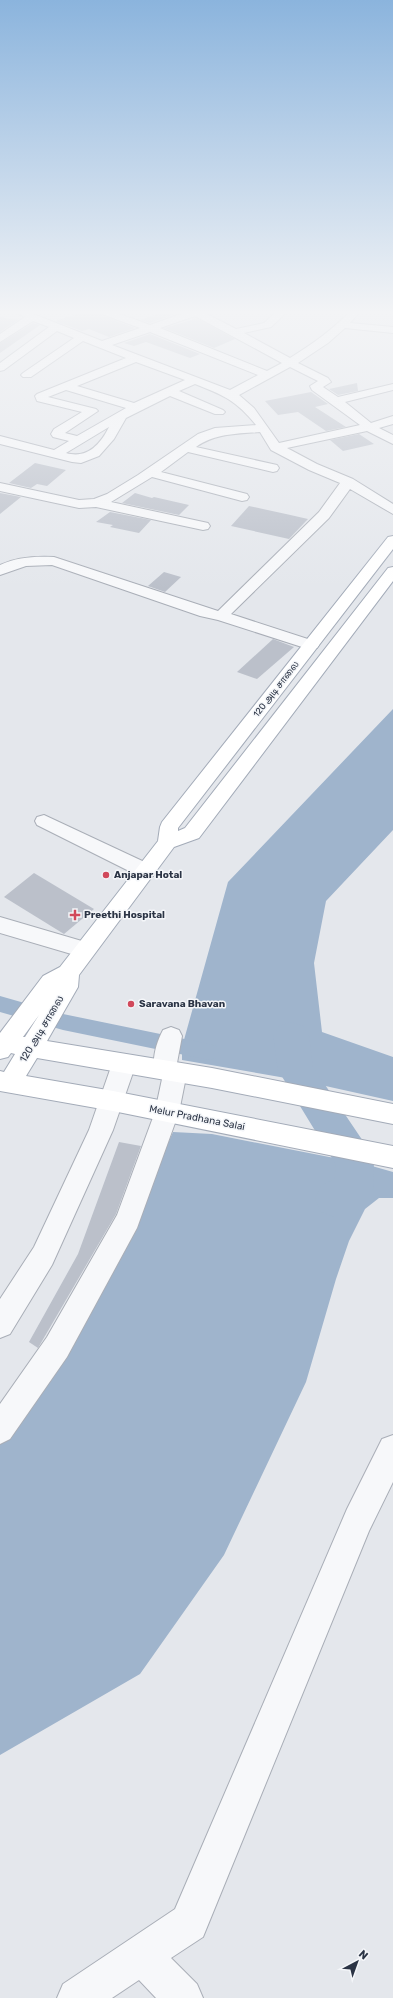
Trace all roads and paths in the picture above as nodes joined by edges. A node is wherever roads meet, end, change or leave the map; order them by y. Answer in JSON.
{"nodes":[{"id":1,"x":63,"y":403,"type":"edge"},
{"id":2,"x":98,"y":403,"type":"edge"},
{"id":3,"x":108,"y":403,"type":"edge"},
{"id":4,"x":145,"y":403,"type":"edge"},
{"id":5,"x":197,"y":403,"type":"edge"},
{"id":6,"x":242,"y":403,"type":"edge"},
{"id":7,"x":339,"y":403,"type":"edge"},
{"id":8,"x":128,"y":411,"type":"junction"},
{"id":9,"x":218,"y":412,"type":"dead end"},
{"id":10,"x":393,"y":420,"type":"edge"},
{"id":11,"x":369,"y":427,"type":"junction"},
{"id":12,"x":264,"y":428,"type":"junction"},
{"id":13,"x":0,"y":440,"type":"edge"},
{"id":14,"x":78,"y":440,"type":"junction"},
{"id":15,"x":393,"y":440,"type":"edge"},
{"id":16,"x":275,"y":447,"type":"junction"},
{"id":17,"x":186,"y":448,"type":"junction"},
{"id":18,"x":56,"y":454,"type":"junction"},
{"id":19,"x":273,"y":468,"type":"dead end"},
{"id":20,"x":151,"y":473,"type":"junction"},
{"id":21,"x":348,"y":482,"type":"junction"},
{"id":22,"x":0,"y":487,"type":"edge"},
{"id":23,"x":242,"y":497,"type":"dead end"},
{"id":24,"x":96,"y":503,"type":"junction"},
{"id":25,"x":393,"y":510,"type":"edge"},
{"id":26,"x":203,"y":526,"type":"dead end"},
{"id":27,"x":393,"y":540,"type":"edge"},
{"id":28,"x":0,"y":571,"type":"edge"},
{"id":29,"x":393,"y":571,"type":"edge"},
{"id":30,"x":221,"y":616,"type":"junction"},
{"id":31,"x":311,"y":645,"type":"junction"},
{"id":32,"x":44,"y":822,"type":"dead end"},
{"id":33,"x":167,"y":842,"type":"junction"},
{"id":34,"x":146,"y":871,"type":"junction"},
{"id":35,"x":0,"y":925,"type":"edge"},
{"id":36,"x":85,"y":950,"type":"junction"},
{"id":37,"x":41,"y":1011,"type":"junction"},
{"id":38,"x":171,"y":1036,"type":"dead end"},
{"id":39,"x":2,"y":1045,"type":"edge"},
{"id":40,"x":31,"y":1048,"type":"junction"},
{"id":41,"x":124,"y":1064,"type":"junction"},
{"id":42,"x":168,"y":1067,"type":"junction"},
{"id":43,"x":5,"y":1082,"type":"edge"},
{"id":44,"x":113,"y":1101,"type":"junction"},
{"id":45,"x":167,"y":1112,"type":"junction"},
{"id":46,"x":387,"y":1113,"type":"edge"},
{"id":47,"x":393,"y":1157,"type":"edge"},
{"id":48,"x":0,"y":1324,"type":"edge"},
{"id":49,"x":0,"y":1429,"type":"edge"},
{"id":50,"x":393,"y":1450,"type":"edge"},
{"id":51,"x":142,"y":1955,"type":"junction"},
{"id":52,"x":77,"y":1998,"type":"edge"},
{"id":53,"x":183,"y":1998,"type":"edge"}],
"edges":[{"from":1,"to":14,"type":"street"},
{"from":2,"to":8,"type":"street"},
{"from":3,"to":8,"type":"street"},
{"from":4,"to":8,"type":"street"},
{"from":5,"to":9,"type":"street"},
{"from":6,"to":12,"type":"street"},
{"from":7,"to":11,"type":"street"},
{"from":8,"to":14,"type":"street"},
{"from":8,"to":18,"type":"street"},
{"from":10,"to":11,"type":"street"},
{"from":11,"to":15,"type":"street"},
{"from":11,"to":16,"type":"street"},
{"from":12,"to":16,"type":"street"},
{"from":12,"to":17,"type":"street"},
{"from":13,"to":18,"type":"street"},
{"from":14,"to":18,"type":"street"},
{"from":16,"to":21,"type":"street"},
{"from":17,"to":19,"type":"street"},
{"from":17,"to":20,"type":"street"},
{"from":20,"to":23,"type":"street"},
{"from":20,"to":24,"type":"street"},
{"from":21,"to":25,"type":"street"},
{"from":21,"to":30,"type":"street"},
{"from":22,"to":24,"type":"street"},
{"from":24,"to":26,"type":"street"},
{"from":27,"to":31,"type":"main road","name":"120 அடி சாலை"},
{"from":28,"to":30,"type":"street"},
{"from":29,"to":33,"type":"main road"},
{"from":30,"to":31,"type":"street"},
{"from":31,"to":33,"type":"main road","name":"120 அடி சாலை"},
{"from":32,"to":34,"type":"street"},
{"from":33,"to":34,"type":"main road","name":"120 அடி சாலை"},
{"from":34,"to":36,"type":"main road","name":"120 அடி சாலை"},
{"from":35,"to":36,"type":"street"},
{"from":36,"to":37,"type":"main road","name":"120 அடி சாலை"},
{"from":37,"to":39,"type":"main road","name":"120 அடி சாலை"},
{"from":37,"to":40,"type":"main road","name":"120 அடி சாலை"},
{"from":38,"to":42,"type":"street"},
{"from":39,"to":40,"type":"main road"},
{"from":40,"to":41,"type":"main road"},
{"from":40,"to":43,"type":"main road","name":"120 அடி சாலை"},
{"from":41,"to":42,"type":"main road"},
{"from":41,"to":44,"type":"street"},
{"from":42,"to":45,"type":"street"},
{"from":42,"to":46,"type":"main road"},
{"from":43,"to":44,"type":"main road","name":"Melur Pradhana Salai"},
{"from":44,"to":45,"type":"main road","name":"Melur Pradhana Salai"},
{"from":44,"to":48,"type":"street"},
{"from":45,"to":47,"type":"main road","name":"Melur Pradhana Salai"},
{"from":45,"to":49,"type":"street"},
{"from":50,"to":51,"type":"street"},
{"from":51,"to":52,"type":"street"},
{"from":51,"to":53,"type":"street"}]}
